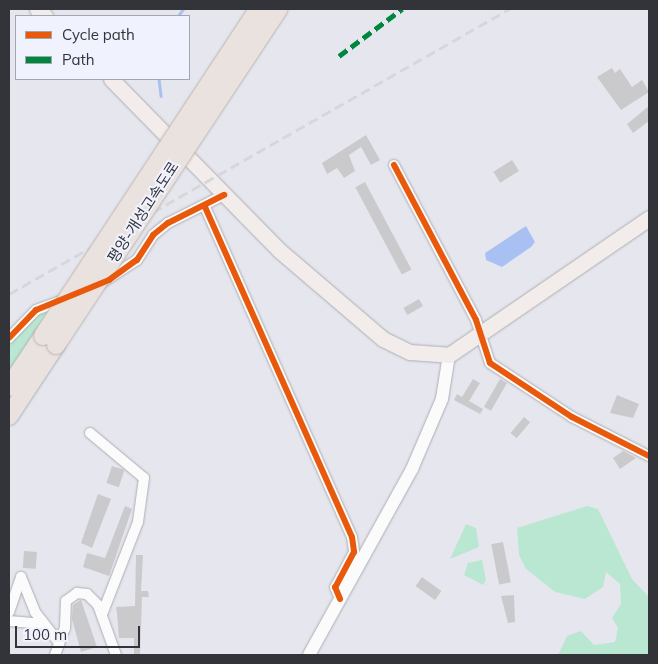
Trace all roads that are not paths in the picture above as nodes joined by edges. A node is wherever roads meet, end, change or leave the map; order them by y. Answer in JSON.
{"nodes":[{"id":1,"x":259,"y":9,"type":"edge"},
{"id":2,"x":278,"y":9,"type":"edge"},
{"id":3,"x":112,"y":80,"type":"edge"},
{"id":4,"x":394,"y":165,"type":"dead end"},
{"id":5,"x":224,"y":195,"type":"junction"},
{"id":6,"x":205,"y":206,"type":"junction"},
{"id":7,"x":647,"y":223,"type":"edge"},
{"id":8,"x":483,"y":336,"type":"junction"},
{"id":9,"x":9,"y":338,"type":"edge"},
{"id":10,"x":49,"y":340,"type":"junction"},
{"id":11,"x":448,"y":355,"type":"junction"},
{"id":12,"x":9,"y":387,"type":"edge"},
{"id":13,"x":9,"y":416,"type":"edge"},
{"id":14,"x":90,"y":433,"type":"dead end"},
{"id":15,"x":649,"y":456,"type":"edge"},
{"id":16,"x":340,"y":599,"type":"junction"},
{"id":17,"x":9,"y":612,"type":"edge"},
{"id":18,"x":103,"y":612,"type":"junction"},
{"id":19,"x":9,"y":621,"type":"edge"},
{"id":20,"x":44,"y":624,"type":"junction"},
{"id":21,"x":58,"y":641,"type":"junction"},
{"id":22,"x":55,"y":655,"type":"edge"},
{"id":23,"x":116,"y":655,"type":"edge"},
{"id":24,"x":310,"y":655,"type":"edge"}],
"edges":[{"from":1,"to":10,"type":"highway","name":"평양-개성고속도로","bridge":true},
{"from":2,"to":10,"type":"highway","name":"평양-개성고속도로","bridge":true},
{"from":3,"to":5,"type":"main road"},
{"from":4,"to":8,"type":"street"},
{"from":5,"to":6,"type":"street"},
{"from":5,"to":11,"type":"main road"},
{"from":6,"to":9,"type":"street"},
{"from":6,"to":16,"type":"street"},
{"from":7,"to":8,"type":"main road"},
{"from":8,"to":11,"type":"main road"},
{"from":8,"to":15,"type":"street"},
{"from":10,"to":12,"type":"highway","name":"평양-개성고속도로"},
{"from":10,"to":13,"type":"highway","name":"평양-개성고속도로"},
{"from":11,"to":16,"type":"street"},
{"from":14,"to":18,"type":"street"},
{"from":16,"to":24,"type":"street"},
{"from":17,"to":20,"type":"street"},
{"from":18,"to":21,"type":"street"},
{"from":18,"to":23,"type":"street"},
{"from":19,"to":20,"type":"street"},
{"from":20,"to":21,"type":"street"},
{"from":21,"to":22,"type":"street"}]}
